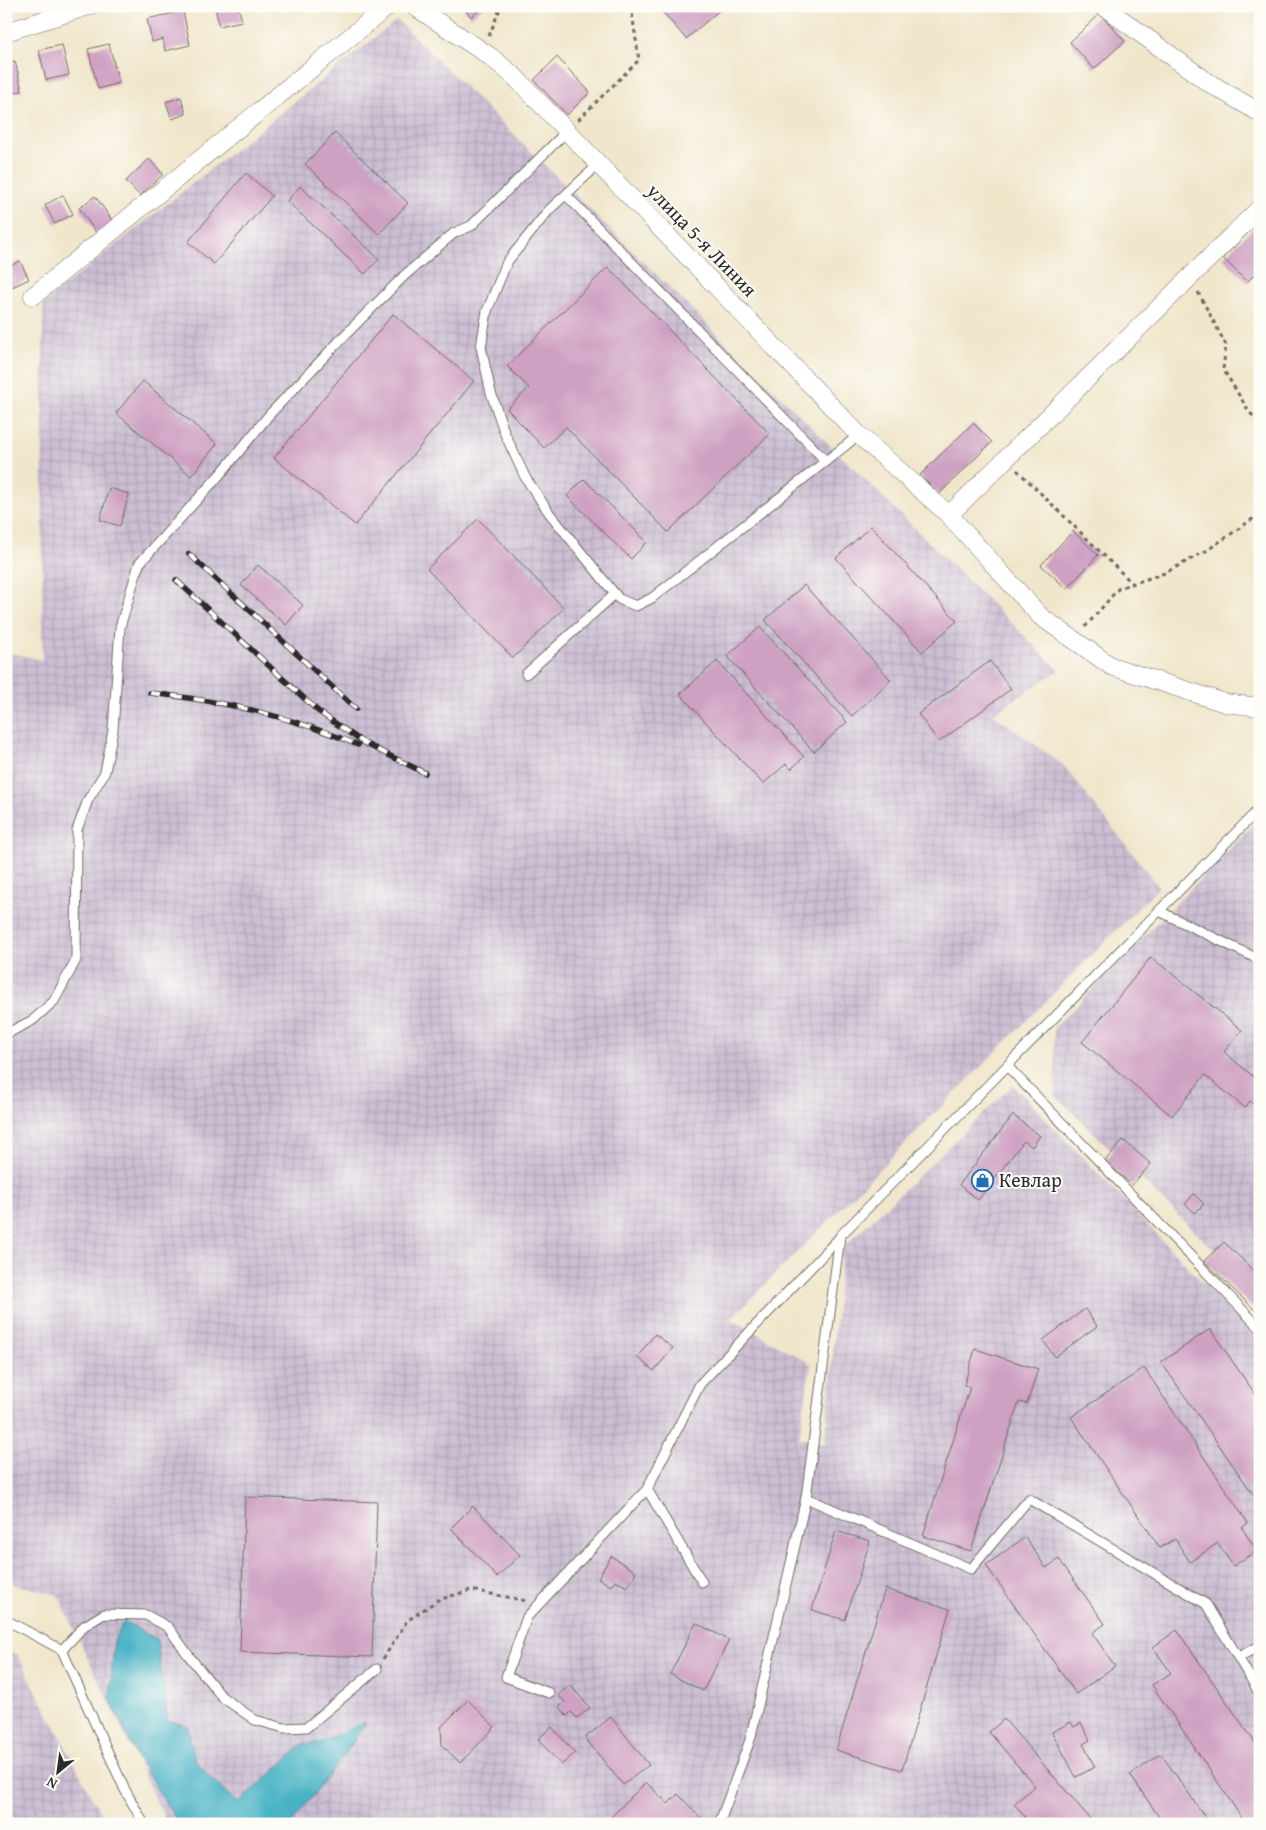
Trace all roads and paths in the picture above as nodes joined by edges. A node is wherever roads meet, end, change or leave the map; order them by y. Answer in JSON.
{"nodes":[{"id":1,"x":89,"y":6,"type":"edge"},
{"id":2,"x":388,"y":6,"type":"edge"},
{"id":3,"x":414,"y":6,"type":"edge"},
{"id":4,"x":500,"y":6,"type":"edge"},
{"id":5,"x":631,"y":6,"type":"edge"},
{"id":6,"x":1103,"y":6,"type":"edge"},
{"id":7,"x":1123,"y":13,"type":"edge"},
{"id":8,"x":6,"y":32,"type":"edge"},
{"id":9,"x":482,"y":51,"type":"junction"},
{"id":10,"x":1260,"y":113,"type":"edge"},
{"id":11,"x":567,"y":131,"type":"junction"},
{"id":12,"x":599,"y":164,"type":"junction"},
{"id":13,"x":566,"y":195,"type":"junction"},
{"id":14,"x":1260,"y":208,"type":"edge"},
{"id":15,"x":1191,"y":277,"type":"junction"},
{"id":16,"x":33,"y":296,"type":"dead end"},
{"id":17,"x":1260,"y":422,"type":"edge"},
{"id":18,"x":859,"y":435,"type":"junction"},
{"id":19,"x":1006,"y":459,"type":"junction"},
{"id":20,"x":826,"y":461,"type":"junction"},
{"id":21,"x":1260,"y":514,"type":"edge"},
{"id":22,"x":950,"y":515,"type":"junction"},
{"id":23,"x":1132,"y":583,"type":"junction"},
{"id":24,"x":615,"y":594,"type":"junction"},
{"id":25,"x":1074,"y":640,"type":"junction"},
{"id":26,"x":526,"y":674,"type":"dead end"},
{"id":27,"x":1260,"y":707,"type":"edge"},
{"id":28,"x":1260,"y":808,"type":"edge"},
{"id":29,"x":1159,"y":911,"type":"junction"},
{"id":30,"x":1260,"y":960,"type":"edge"},
{"id":31,"x":6,"y":1034,"type":"edge"},
{"id":32,"x":1007,"y":1066,"type":"junction"},
{"id":33,"x":840,"y":1236,"type":"junction"},
{"id":34,"x":1260,"y":1328,"type":"edge"},
{"id":35,"x":647,"y":1489,"type":"junction"},
{"id":36,"x":806,"y":1498,"type":"junction"},
{"id":37,"x":702,"y":1582,"type":"dead end"},
{"id":38,"x":540,"y":1603,"type":"junction"},
{"id":39,"x":6,"y":1620,"type":"edge"},
{"id":40,"x":1260,"y":1646,"type":"edge"},
{"id":41,"x":62,"y":1650,"type":"junction"},
{"id":42,"x":1238,"y":1657,"type":"junction"},
{"id":43,"x":377,"y":1669,"type":"joint"},
{"id":44,"x":549,"y":1693,"type":"dead end"},
{"id":45,"x":1260,"y":1694,"type":"edge"},
{"id":46,"x":144,"y":1824,"type":"edge"},
{"id":47,"x":720,"y":1824,"type":"edge"}],
"edges":[{"from":1,"to":8,"type":"street"},
{"from":2,"to":16,"type":"street"},
{"from":3,"to":9,"type":"street","name":"улица 5-я Линия"},
{"from":4,"to":9,"type":"path"},
{"from":5,"to":11,"type":"path"},
{"from":6,"to":7,"type":"street"},
{"from":7,"to":10,"type":"street"},
{"from":9,"to":11,"type":"street","name":"улица 5-я Линия"},
{"from":11,"to":12,"type":"street","name":"улица 5-я Линия"},
{"from":11,"to":31,"type":"lane"},
{"from":12,"to":13,"type":"lane"},
{"from":12,"to":18,"type":"street","name":"улица 5-я Линия"},
{"from":13,"to":20,"type":"lane"},
{"from":13,"to":24,"type":"lane"},
{"from":14,"to":15,"type":"street"},
{"from":15,"to":17,"type":"path"},
{"from":15,"to":19,"type":"street"},
{"from":18,"to":20,"type":"lane"},
{"from":18,"to":22,"type":"street","name":"улица 5-я Линия"},
{"from":19,"to":22,"type":"street"},
{"from":19,"to":23,"type":"path"},
{"from":20,"to":24,"type":"lane"},
{"from":21,"to":23,"type":"path"},
{"from":22,"to":25,"type":"street","name":"улица 5-я Линия"},
{"from":23,"to":25,"type":"path"},
{"from":24,"to":26,"type":"lane"},
{"from":25,"to":27,"type":"street","name":"улица 5-я Линия"},
{"from":28,"to":29,"type":"lane"},
{"from":29,"to":30,"type":"lane"},
{"from":29,"to":32,"type":"lane"},
{"from":32,"to":33,"type":"lane"},
{"from":32,"to":34,"type":"lane"},
{"from":33,"to":35,"type":"lane"},
{"from":33,"to":36,"type":"lane"},
{"from":35,"to":37,"type":"lane"},
{"from":35,"to":38,"type":"lane"},
{"from":36,"to":42,"type":"lane"},
{"from":36,"to":47,"type":"lane"},
{"from":38,"to":43,"type":"path"},
{"from":38,"to":44,"type":"lane"},
{"from":39,"to":41,"type":"lane"},
{"from":40,"to":42,"type":"lane"},
{"from":41,"to":43,"type":"lane"},
{"from":41,"to":46,"type":"lane"},
{"from":42,"to":45,"type":"lane"}]}
